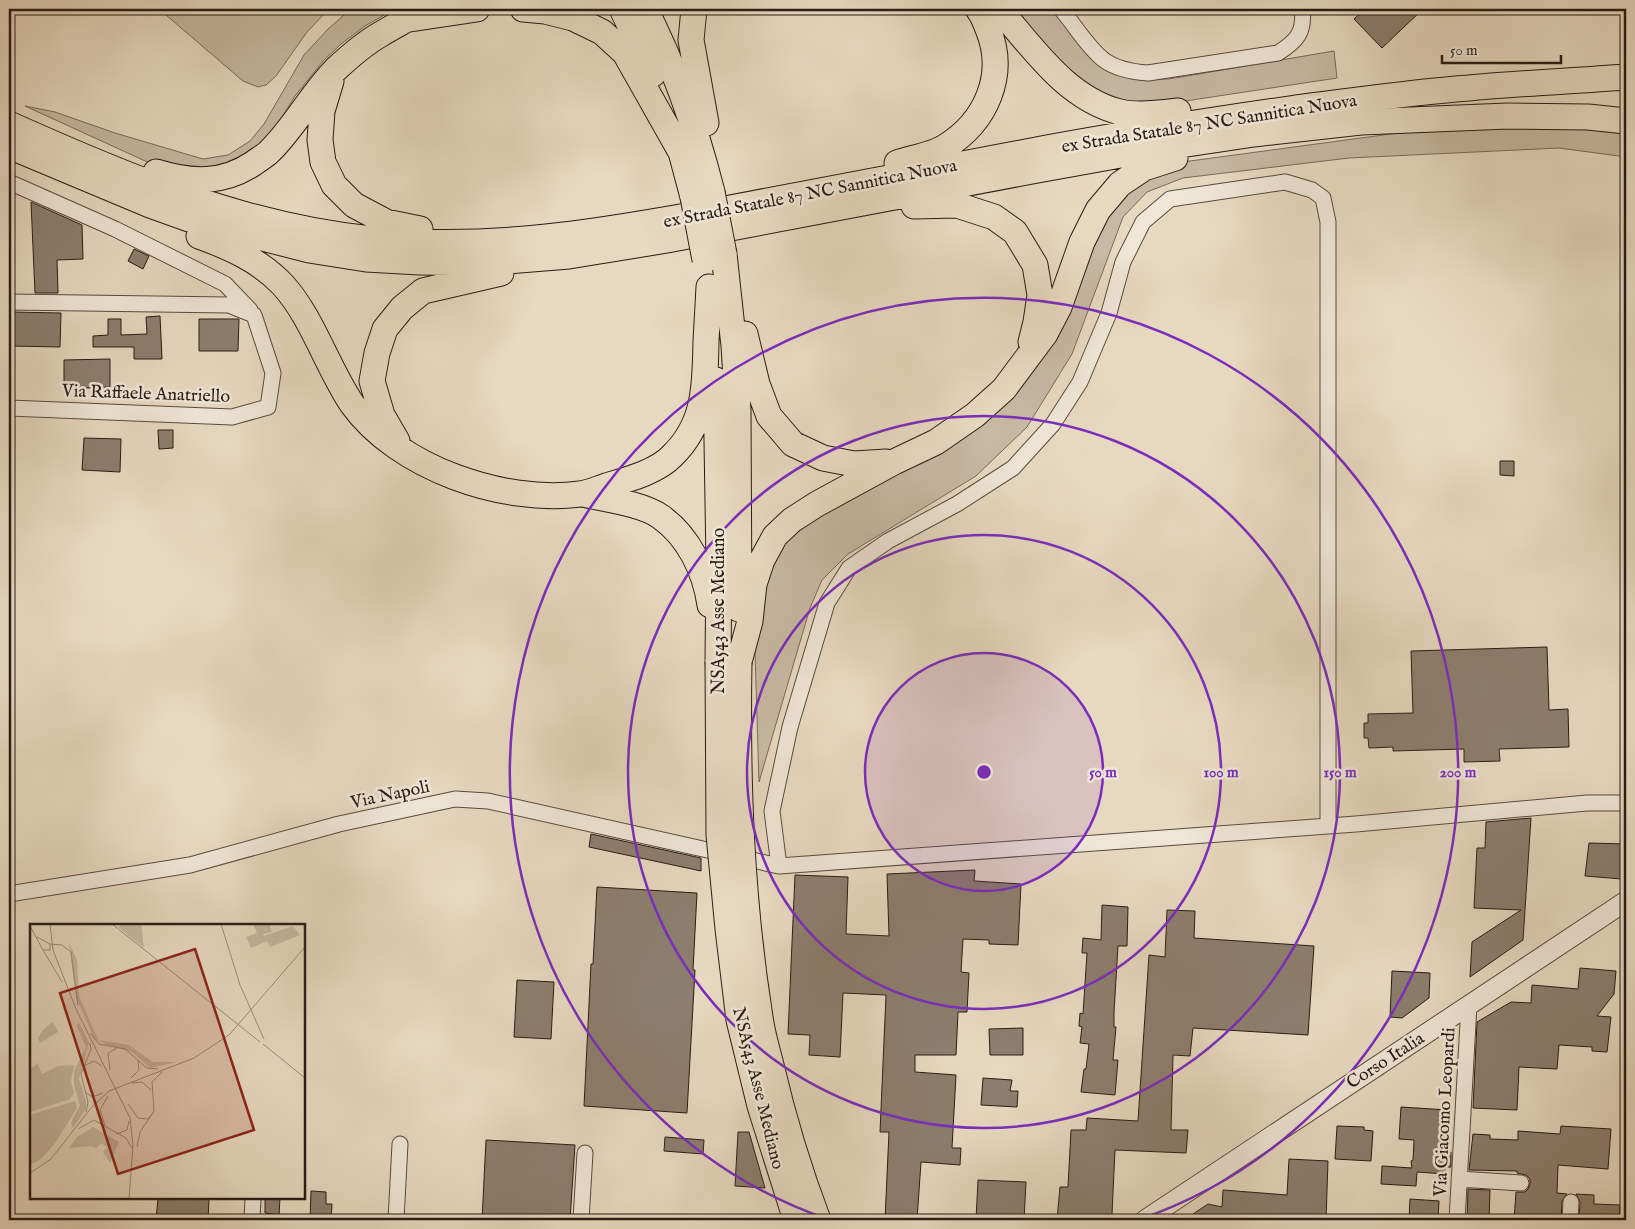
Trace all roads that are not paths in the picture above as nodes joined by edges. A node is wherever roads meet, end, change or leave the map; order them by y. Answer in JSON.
{"nodes":[{"id":1,"x":477,"y":9,"type":"edge"},
{"id":2,"x":523,"y":9,"type":"edge"},
{"id":3,"x":622,"y":9,"type":"edge"},
{"id":4,"x":644,"y":9,"type":"edge"},
{"id":5,"x":694,"y":9,"type":"edge"},
{"id":6,"x":978,"y":9,"type":"edge"},
{"id":7,"x":999,"y":9,"type":"edge"},
{"id":8,"x":1061,"y":9,"type":"edge"},
{"id":9,"x":1302,"y":9,"type":"edge"},
{"id":10,"x":417,"y":14,"type":"edge"},
{"id":11,"x":1626,"y":63,"type":"edge"},
{"id":12,"x":334,"y":71,"type":"junction"},
{"id":13,"x":1626,"y":78,"type":"edge"},
{"id":14,"x":1467,"y":88,"type":"junction"},
{"id":15,"x":1362,"y":111,"type":"junction"},
{"id":16,"x":1626,"y":121,"type":"edge"},
{"id":17,"x":9,"y":124,"type":"edge"},
{"id":18,"x":1254,"y":134,"type":"junction"},
{"id":19,"x":50,"y":142,"type":"junction"},
{"id":20,"x":9,"y":146,"type":"edge"},
{"id":21,"x":682,"y":154,"type":"junction"},
{"id":22,"x":76,"y":176,"type":"junction"},
{"id":23,"x":9,"y":182,"type":"edge"},
{"id":24,"x":703,"y":195,"type":"junction"},
{"id":25,"x":834,"y":199,"type":"junction"},
{"id":26,"x":490,"y":243,"type":"junction"},
{"id":27,"x":570,"y":256,"type":"junction"},
{"id":28,"x":715,"y":257,"type":"junction"},
{"id":29,"x":709,"y":287,"type":"junction"},
{"id":30,"x":9,"y":302,"type":"edge"},
{"id":31,"x":254,"y":314,"type":"junction"},
{"id":32,"x":1025,"y":361,"type":"junction"},
{"id":33,"x":9,"y":408,"type":"edge"},
{"id":34,"x":402,"y":449,"type":"junction"},
{"id":35,"x":894,"y":462,"type":"junction"},
{"id":36,"x":581,"y":494,"type":"junction"},
{"id":37,"x":728,"y":662,"type":"junction"},
{"id":38,"x":1626,"y":803,"type":"edge"},
{"id":39,"x":1328,"y":826,"type":"junction"},
{"id":40,"x":779,"y":866,"type":"junction"},
{"id":41,"x":9,"y":894,"type":"edge"},
{"id":42,"x":1626,"y":900,"type":"edge"},
{"id":43,"x":1469,"y":1005,"type":"junction"},
{"id":44,"x":400,"y":1144,"type":"dead end"},
{"id":45,"x":585,"y":1152,"type":"dead end"},
{"id":46,"x":1459,"y":1178,"type":"junction"},
{"id":47,"x":1521,"y":1183,"type":"dead end"},
{"id":48,"x":253,"y":1199,"type":"edge"},
{"id":49,"x":1571,"y":1202,"type":"dead end"},
{"id":50,"x":252,"y":1220,"type":"edge"},
{"id":51,"x":396,"y":1220,"type":"edge"},
{"id":52,"x":581,"y":1220,"type":"edge"},
{"id":53,"x":796,"y":1220,"type":"edge"},
{"id":54,"x":818,"y":1220,"type":"edge"},
{"id":55,"x":1145,"y":1220,"type":"edge"},
{"id":56,"x":1457,"y":1220,"type":"edge"},
{"id":57,"x":1570,"y":1220,"type":"edge"}],
"edges":[{"from":1,"to":10,"type":"highway"},
{"from":2,"to":21,"type":"highway"},
{"from":3,"to":21,"type":"highway","name":"NSA543 Asse Mediano"},
{"from":4,"to":24,"type":"highway","name":"NSA543 Asse Mediano"},
{"from":5,"to":24,"type":"highway"},
{"from":6,"to":25,"type":"highway"},
{"from":7,"to":15,"type":"highway"},
{"from":8,"to":9,"type":"street"},
{"from":10,"to":12,"type":"highway"},
{"from":11,"to":14,"type":"highway"},
{"from":12,"to":19,"type":"highway"},
{"from":12,"to":26,"type":"highway"},
{"from":13,"to":14,"type":"highway","name":"ex Strada Statale 87 NC Sannitica Nuova"},
{"from":14,"to":15,"type":"highway","name":"ex Strada Statale 87 NC Sannitica Nuova"},
{"from":15,"to":16,"type":"highway"},
{"from":15,"to":18,"type":"highway","name":"ex Strada Statale 87 NC Sannitica Nuova"},
{"from":15,"to":25,"type":"highway","name":"ex Strada Statale 87 NC Sannitica Nuova"},
{"from":17,"to":19,"type":"highway","name":"ex Strada Statale 87 NC Sannitica Nuova"},
{"from":18,"to":25,"type":"highway","name":"ex Strada Statale 87 NC Sannitica Nuova"},
{"from":18,"to":32,"type":"highway"},
{"from":19,"to":26,"type":"highway","name":"ex Strada Statale 87 NC Sannitica Nuova"},
{"from":20,"to":22,"type":"highway","name":"ex Strada Statale 87 NC Sannitica Nuova"},
{"from":21,"to":24,"type":"highway","name":"NSA543 Asse Mediano"},
{"from":22,"to":27,"type":"highway","name":"ex Strada Statale 87 NC Sannitica Nuova"},
{"from":22,"to":34,"type":"highway"},
{"from":23,"to":31,"type":"street"},
{"from":24,"to":28,"type":"highway","name":"NSA543 Asse Mediano","bridge":true},
{"from":25,"to":26,"type":"highway","name":"ex Strada Statale 87 NC Sannitica Nuova"},
{"from":25,"to":27,"type":"highway","name":"ex Strada Statale 87 NC Sannitica Nuova"},
{"from":25,"to":32,"type":"highway"},
{"from":27,"to":34,"type":"highway"},
{"from":28,"to":29,"type":"highway","name":"NSA543 Asse Mediano"},
{"from":28,"to":35,"type":"highway"},
{"from":28,"to":37,"type":"highway","name":"NSA543 Asse Mediano"},
{"from":29,"to":36,"type":"highway"},
{"from":29,"to":37,"type":"highway","name":"NSA543 Asse Mediano"},
{"from":30,"to":31,"type":"street"},
{"from":31,"to":33,"type":"street","name":"Via Raffaele Anatriello"},
{"from":32,"to":35,"type":"highway"},
{"from":34,"to":36,"type":"highway"},
{"from":35,"to":37,"type":"highway"},
{"from":36,"to":37,"type":"highway"},
{"from":37,"to":53,"type":"highway","name":"NSA543 Asse Mediano","bridge":true},
{"from":37,"to":54,"type":"highway","name":"NSA543 Asse Mediano","bridge":true},
{"from":38,"to":39,"type":"street","name":"Via Napoli"},
{"from":39,"to":40,"type":"street","name":"Via Napoli"},
{"from":39,"to":40,"type":"street"},
{"from":40,"to":41,"type":"street","name":"Via Napoli"},
{"from":42,"to":43,"type":"street","name":"Corso Italia"},
{"from":43,"to":46,"type":"street","name":"Via Giacomo Leopardi"},
{"from":43,"to":55,"type":"street","name":"Corso Italia"},
{"from":44,"to":51,"type":"street"},
{"from":45,"to":52,"type":"street"},
{"from":46,"to":47,"type":"street"},
{"from":46,"to":56,"type":"street","name":"Via Giacomo Leopardi"},
{"from":48,"to":50,"type":"street"},
{"from":49,"to":57,"type":"street"}]}
